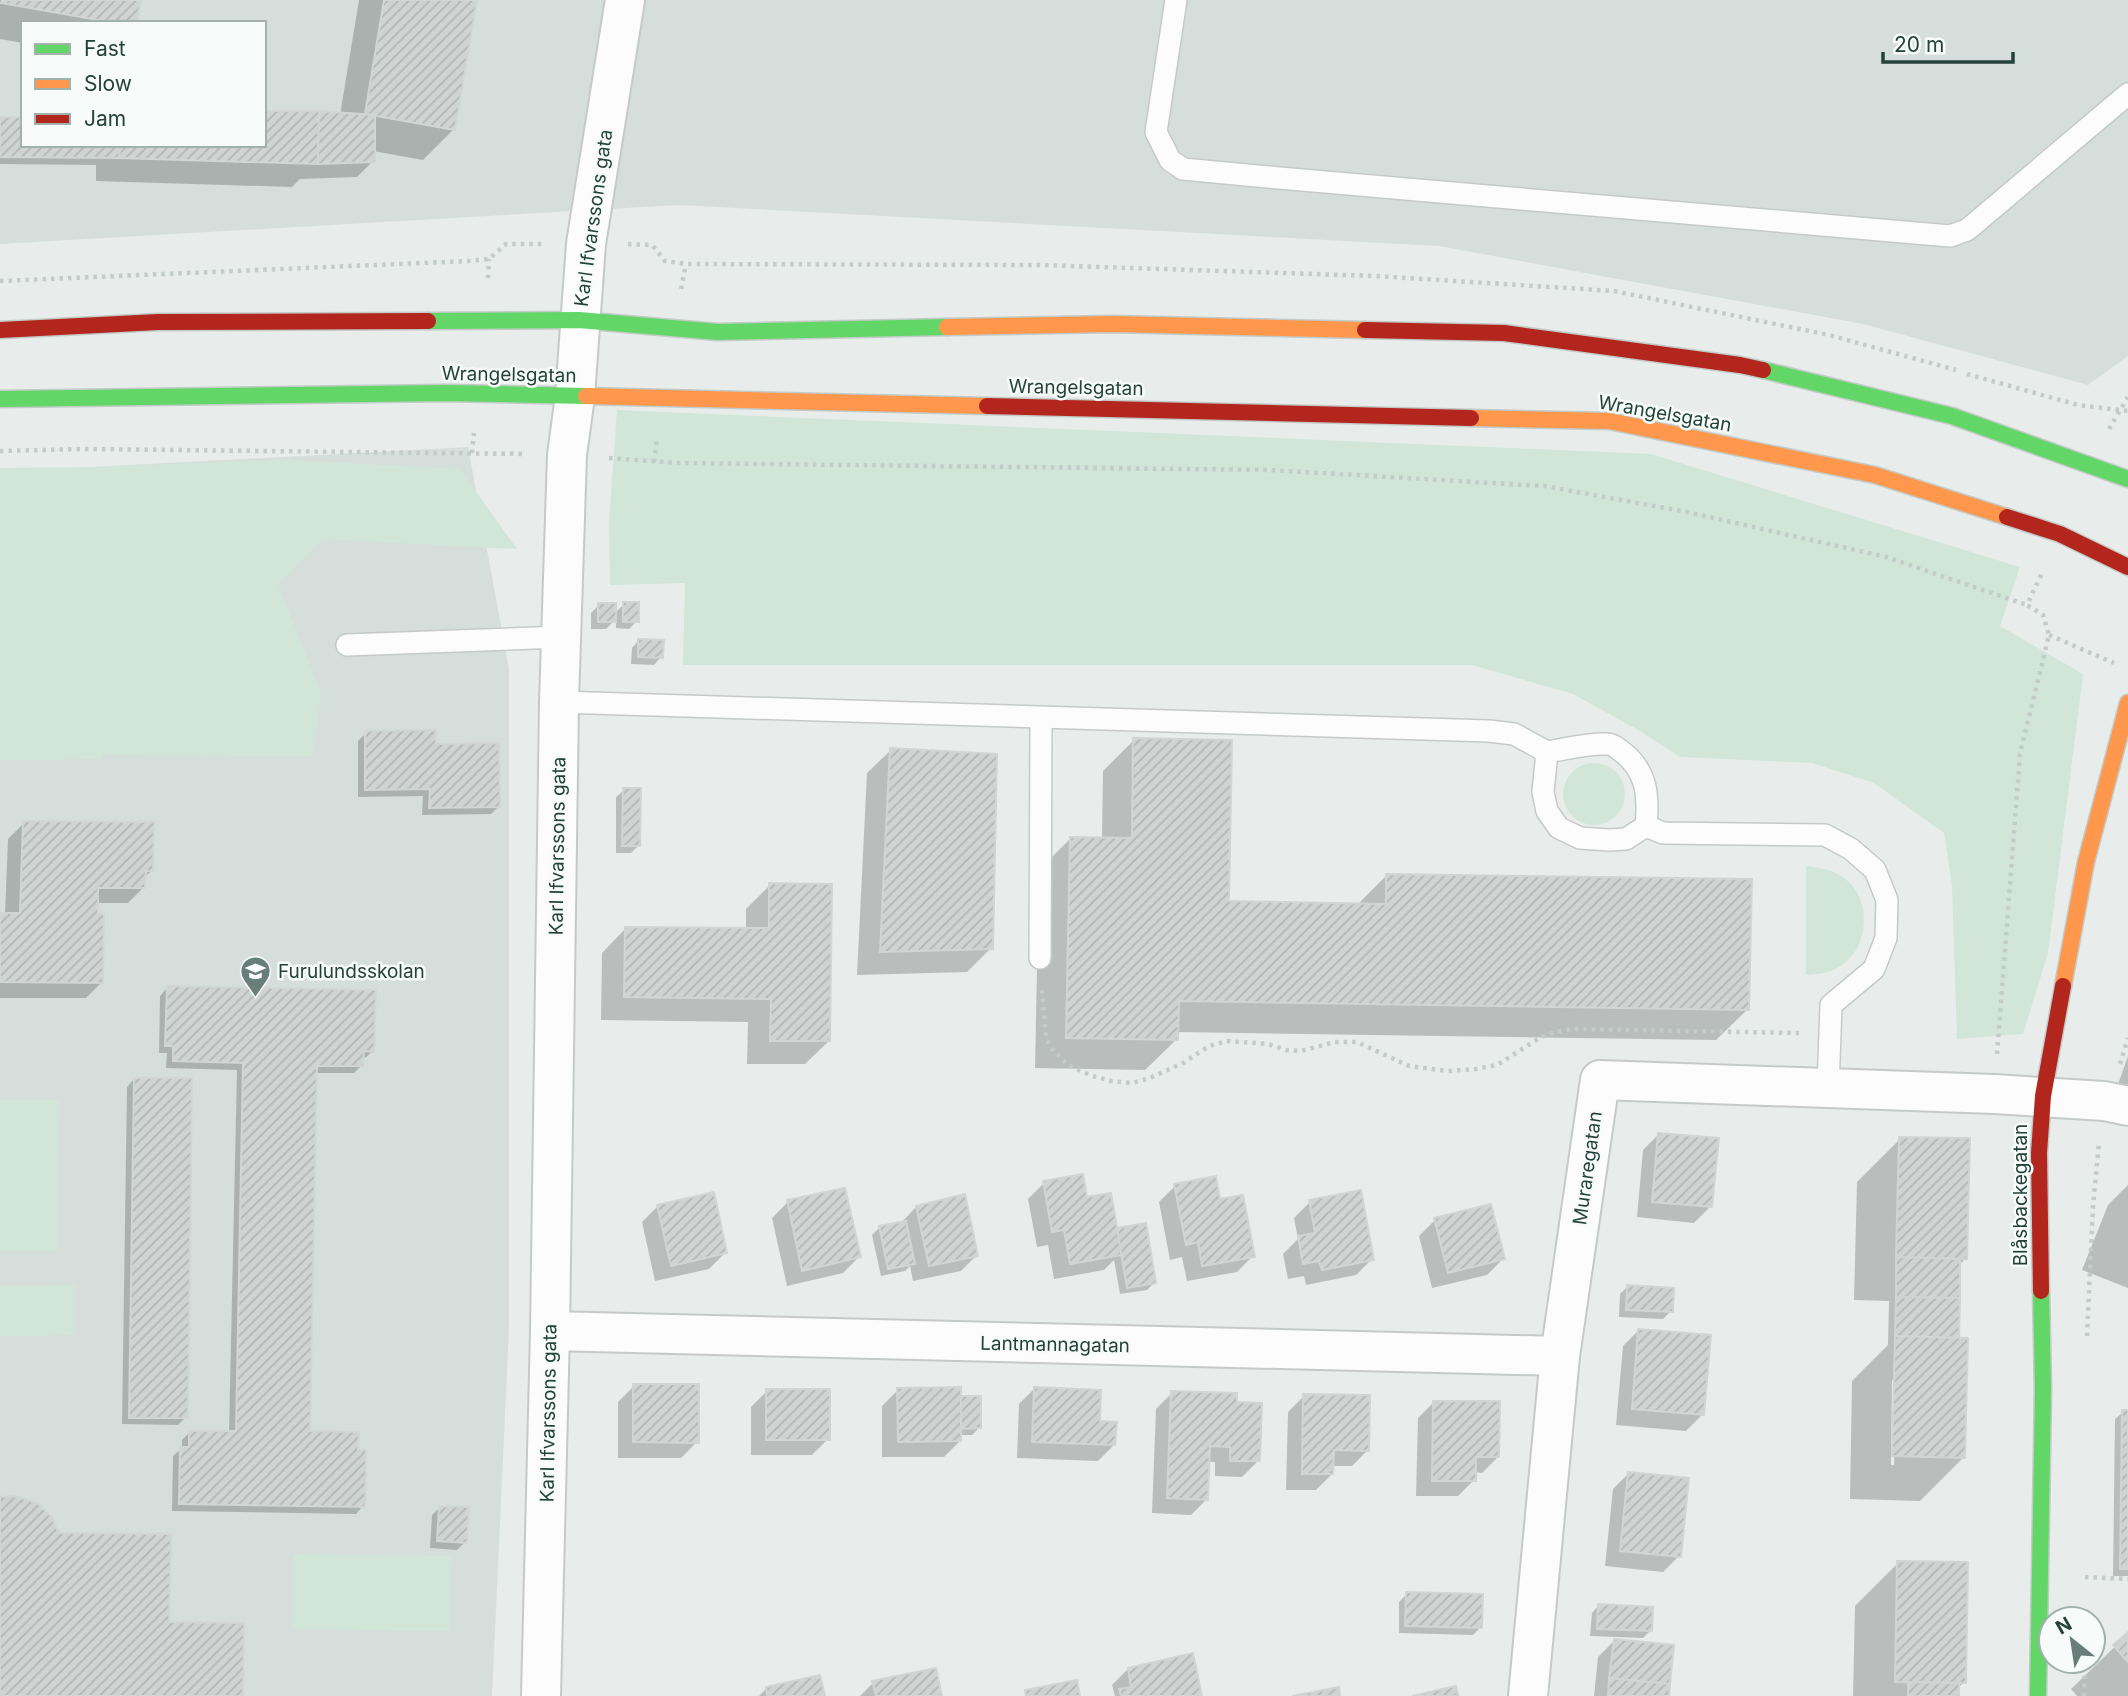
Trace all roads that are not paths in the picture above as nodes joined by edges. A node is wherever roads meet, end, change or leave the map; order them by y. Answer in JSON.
{"nodes":[{"id":1,"x":625,"y":0,"type":"edge"},
{"id":2,"x":1176,"y":0,"type":"edge"},
{"id":3,"x":2128,"y":94,"type":"edge"},
{"id":4,"x":579,"y":320,"type":"junction"},
{"id":5,"x":0,"y":331,"type":"edge"},
{"id":6,"x":575,"y":396,"type":"junction"},
{"id":7,"x":0,"y":399,"type":"edge"},
{"id":8,"x":2128,"y":479,"type":"edge"},
{"id":9,"x":2128,"y":567,"type":"edge"},
{"id":10,"x":561,"y":637,"type":"junction"},
{"id":11,"x":346,"y":645,"type":"dead end"},
{"id":12,"x":559,"y":702,"type":"junction"},
{"id":13,"x":2128,"y":703,"type":"edge"},
{"id":14,"x":1041,"y":718,"type":"junction"},
{"id":15,"x":1547,"y":751,"type":"junction"},
{"id":16,"x":1646,"y":826,"type":"junction"},
{"id":17,"x":1040,"y":958,"type":"road end"},
{"id":18,"x":1828,"y":1088,"type":"junction"},
{"id":19,"x":2043,"y":1096,"type":"junction"},
{"id":20,"x":2116,"y":1104,"type":"edge"},
{"id":21,"x":550,"y":1331,"type":"junction"},
{"id":22,"x":1560,"y":1356,"type":"junction"},
{"id":23,"x":541,"y":1696,"type":"edge"},
{"id":24,"x":1528,"y":1696,"type":"edge"},
{"id":25,"x":2038,"y":1696,"type":"edge"}],
"edges":[{"from":1,"to":4,"type":"street","name":"Karl Ifvarssons gata"},
{"from":2,"to":3,"type":"lane"},
{"from":4,"to":5,"type":"main road"},
{"from":4,"to":6,"type":"street","name":"Karl Ifvarssons gata"},
{"from":4,"to":8,"type":"main road"},
{"from":6,"to":7,"type":"main road","name":"Wrangelsgatan"},
{"from":6,"to":9,"type":"main road","name":"Wrangelsgatan"},
{"from":6,"to":10,"type":"street","name":"Karl Ifvarssons gata"},
{"from":10,"to":11,"type":"lane"},
{"from":10,"to":12,"type":"street","name":"Karl Ifvarssons gata"},
{"from":12,"to":14,"type":"lane"},
{"from":12,"to":21,"type":"street","name":"Karl Ifvarssons gata"},
{"from":13,"to":19,"type":"main road","name":"Blåsbackegatan"},
{"from":14,"to":15,"type":"lane"},
{"from":14,"to":17,"type":"lane"},
{"from":15,"to":16,"type":"lane"},
{"from":15,"to":16,"type":"lane"},
{"from":16,"to":18,"type":"lane"},
{"from":18,"to":19,"type":"street","name":"Muraregatan"},
{"from":18,"to":22,"type":"street","name":"Muraregatan"},
{"from":19,"to":20,"type":"street","name":"Muraregatan"},
{"from":19,"to":25,"type":"main road","name":"Blåsbackegatan"},
{"from":21,"to":22,"type":"street","name":"Lantmannagatan"},
{"from":21,"to":23,"type":"street","name":"Karl Ifvarssons gata"},
{"from":22,"to":24,"type":"street","name":"Muraregatan"}]}
